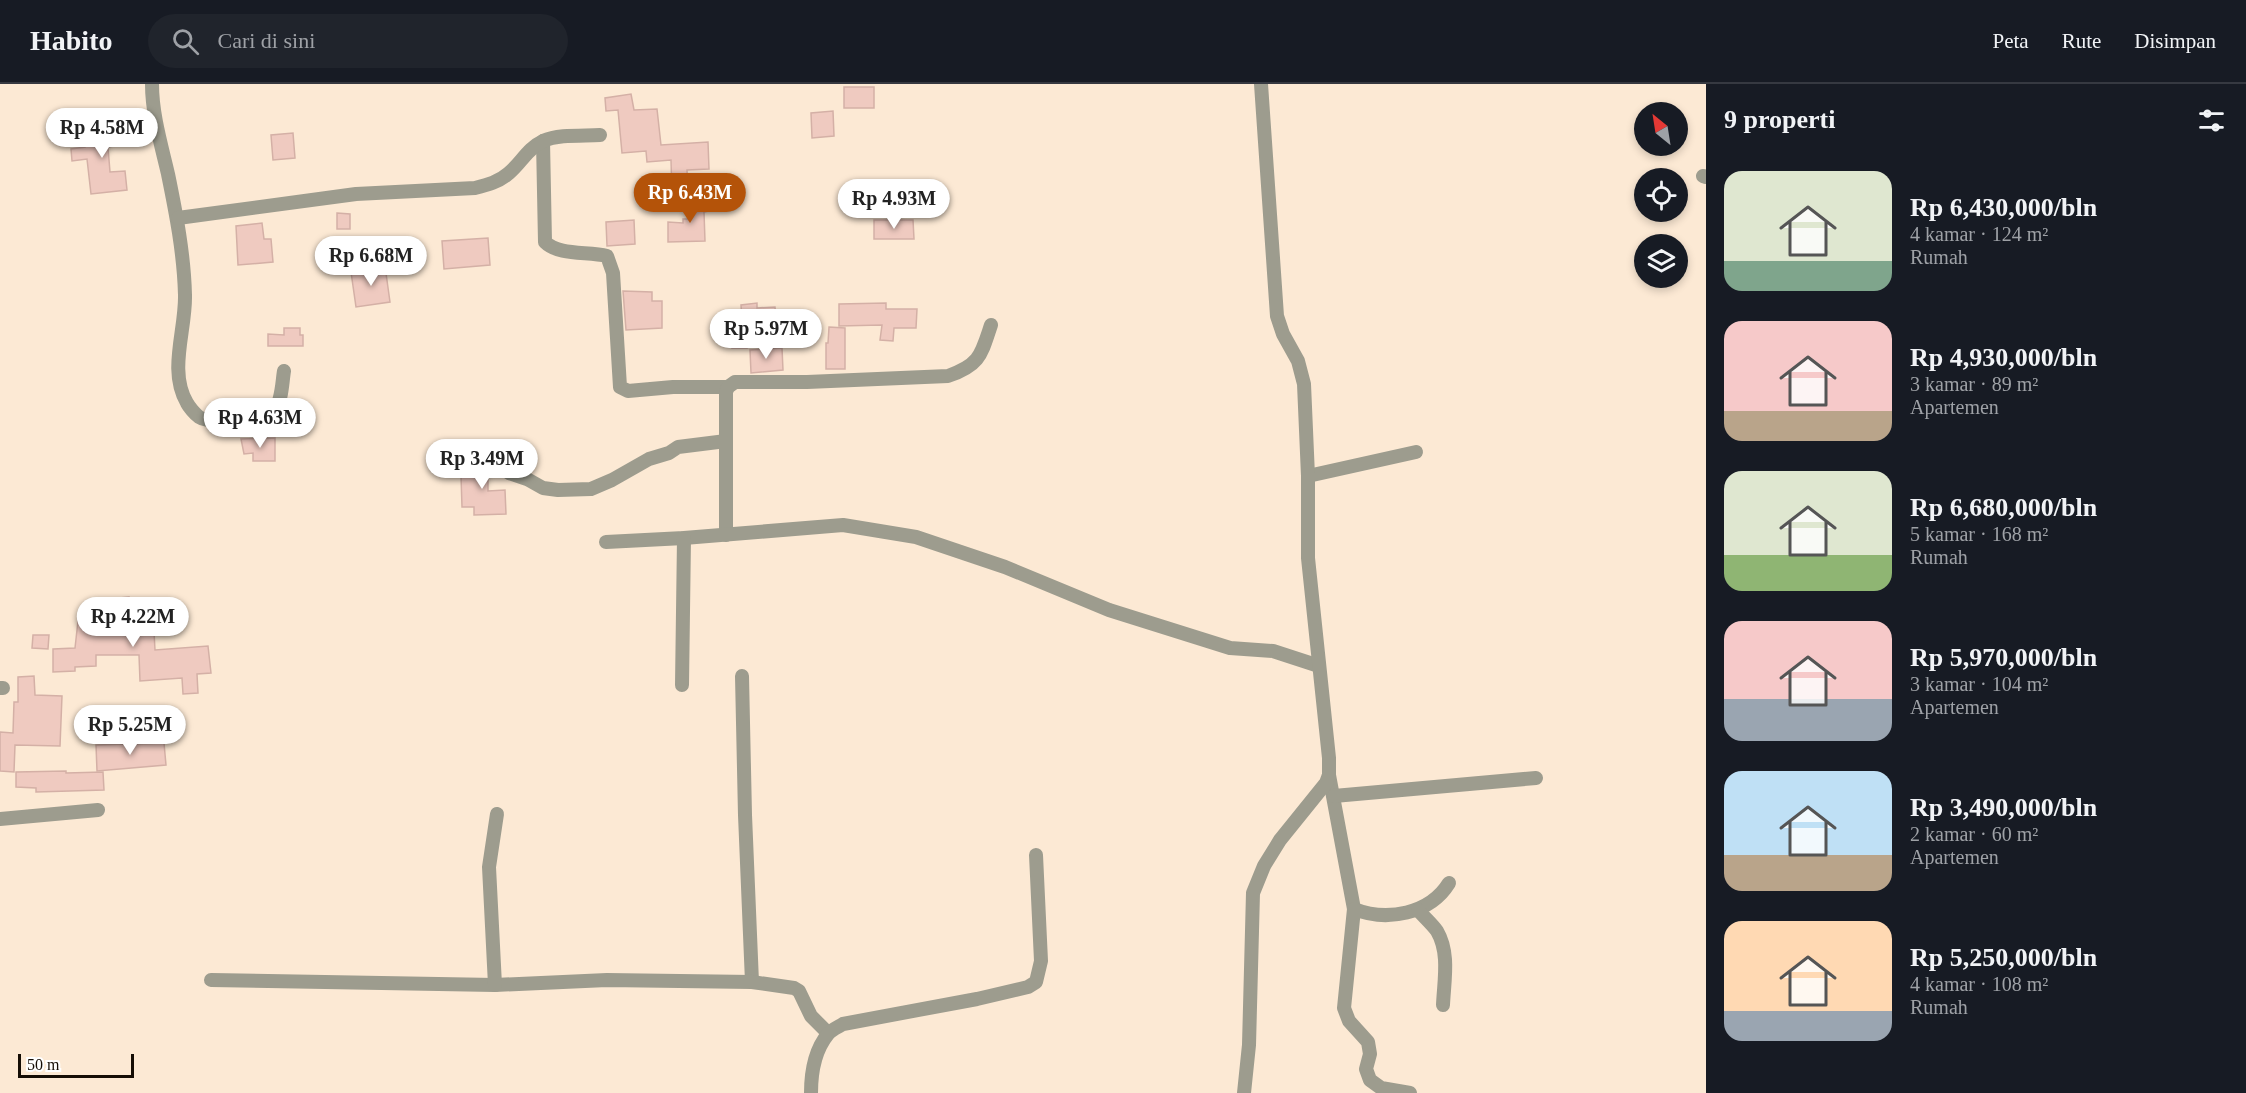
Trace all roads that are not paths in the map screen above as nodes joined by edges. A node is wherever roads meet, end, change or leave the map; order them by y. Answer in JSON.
{"nodes":[{"id":1,"x":152,"y":84,"type":"edge"},
{"id":2,"x":1261,"y":84,"type":"edge"},
{"id":3,"x":600,"y":135,"type":"dead end"},
{"id":4,"x":543,"y":141,"type":"junction"},
{"id":5,"x":178,"y":218,"type":"junction"},
{"id":6,"x":991,"y":325,"type":"dead end"},
{"id":7,"x":284,"y":371,"type":"dead end"},
{"id":8,"x":728,"y":387,"type":"junction"},
{"id":9,"x":726,"y":441,"type":"junction"},
{"id":10,"x":1416,"y":452,"type":"dead end"},
{"id":11,"x":509,"y":473,"type":"dead end"},
{"id":12,"x":1308,"y":476,"type":"junction"},
{"id":13,"x":726,"y":535,"type":"junction"},
{"id":14,"x":684,"y":538,"type":"junction"},
{"id":15,"x":606,"y":542,"type":"dead end"},
{"id":16,"x":1319,"y":666,"type":"junction"},
{"id":17,"x":742,"y":676,"type":"dead end"},
{"id":18,"x":682,"y":685,"type":"dead end"},
{"id":19,"x":1329,"y":774,"type":"junction"},
{"id":20,"x":1536,"y":777,"type":"dead end"},
{"id":21,"x":1334,"y":796,"type":"junction"},
{"id":22,"x":98,"y":810,"type":"dead end"},
{"id":23,"x":497,"y":814,"type":"dead end"},
{"id":24,"x":0,"y":819,"type":"edge"},
{"id":25,"x":1036,"y":855,"type":"dead end"},
{"id":26,"x":1449,"y":883,"type":"dead end"},
{"id":27,"x":1354,"y":909,"type":"junction"},
{"id":28,"x":1418,"y":910,"type":"junction"},
{"id":29,"x":211,"y":980,"type":"dead end"},
{"id":30,"x":752,"y":982,"type":"junction"},
{"id":31,"x":495,"y":985,"type":"junction"},
{"id":32,"x":1443,"y":1005,"type":"dead end"},
{"id":33,"x":828,"y":1033,"type":"junction"},
{"id":34,"x":811,"y":1093,"type":"edge"},
{"id":35,"x":1244,"y":1093,"type":"edge"},
{"id":36,"x":1410,"y":1093,"type":"edge"}],
"edges":[{"from":1,"to":5,"type":"street"},
{"from":2,"to":12,"type":"street"},
{"from":3,"to":4,"type":"street"},
{"from":4,"to":5,"type":"street"},
{"from":4,"to":8,"type":"street"},
{"from":5,"to":7,"type":"street"},
{"from":6,"to":8,"type":"street"},
{"from":8,"to":9,"type":"street"},
{"from":9,"to":11,"type":"street"},
{"from":9,"to":13,"type":"street"},
{"from":10,"to":12,"type":"street"},
{"from":12,"to":16,"type":"street"},
{"from":13,"to":14,"type":"street"},
{"from":13,"to":16,"type":"street"},
{"from":14,"to":15,"type":"street"},
{"from":14,"to":18,"type":"street"},
{"from":16,"to":19,"type":"street"},
{"from":17,"to":30,"type":"street"},
{"from":19,"to":21,"type":"street"},
{"from":19,"to":35,"type":"street"},
{"from":20,"to":21,"type":"street"},
{"from":21,"to":27,"type":"street"},
{"from":22,"to":24,"type":"street"},
{"from":23,"to":31,"type":"street"},
{"from":25,"to":33,"type":"street"},
{"from":26,"to":28,"type":"street"},
{"from":27,"to":28,"type":"street"},
{"from":27,"to":36,"type":"street"},
{"from":28,"to":32,"type":"street"},
{"from":29,"to":31,"type":"street"},
{"from":30,"to":31,"type":"street"},
{"from":30,"to":33,"type":"street"},
{"from":33,"to":34,"type":"street"}]}
